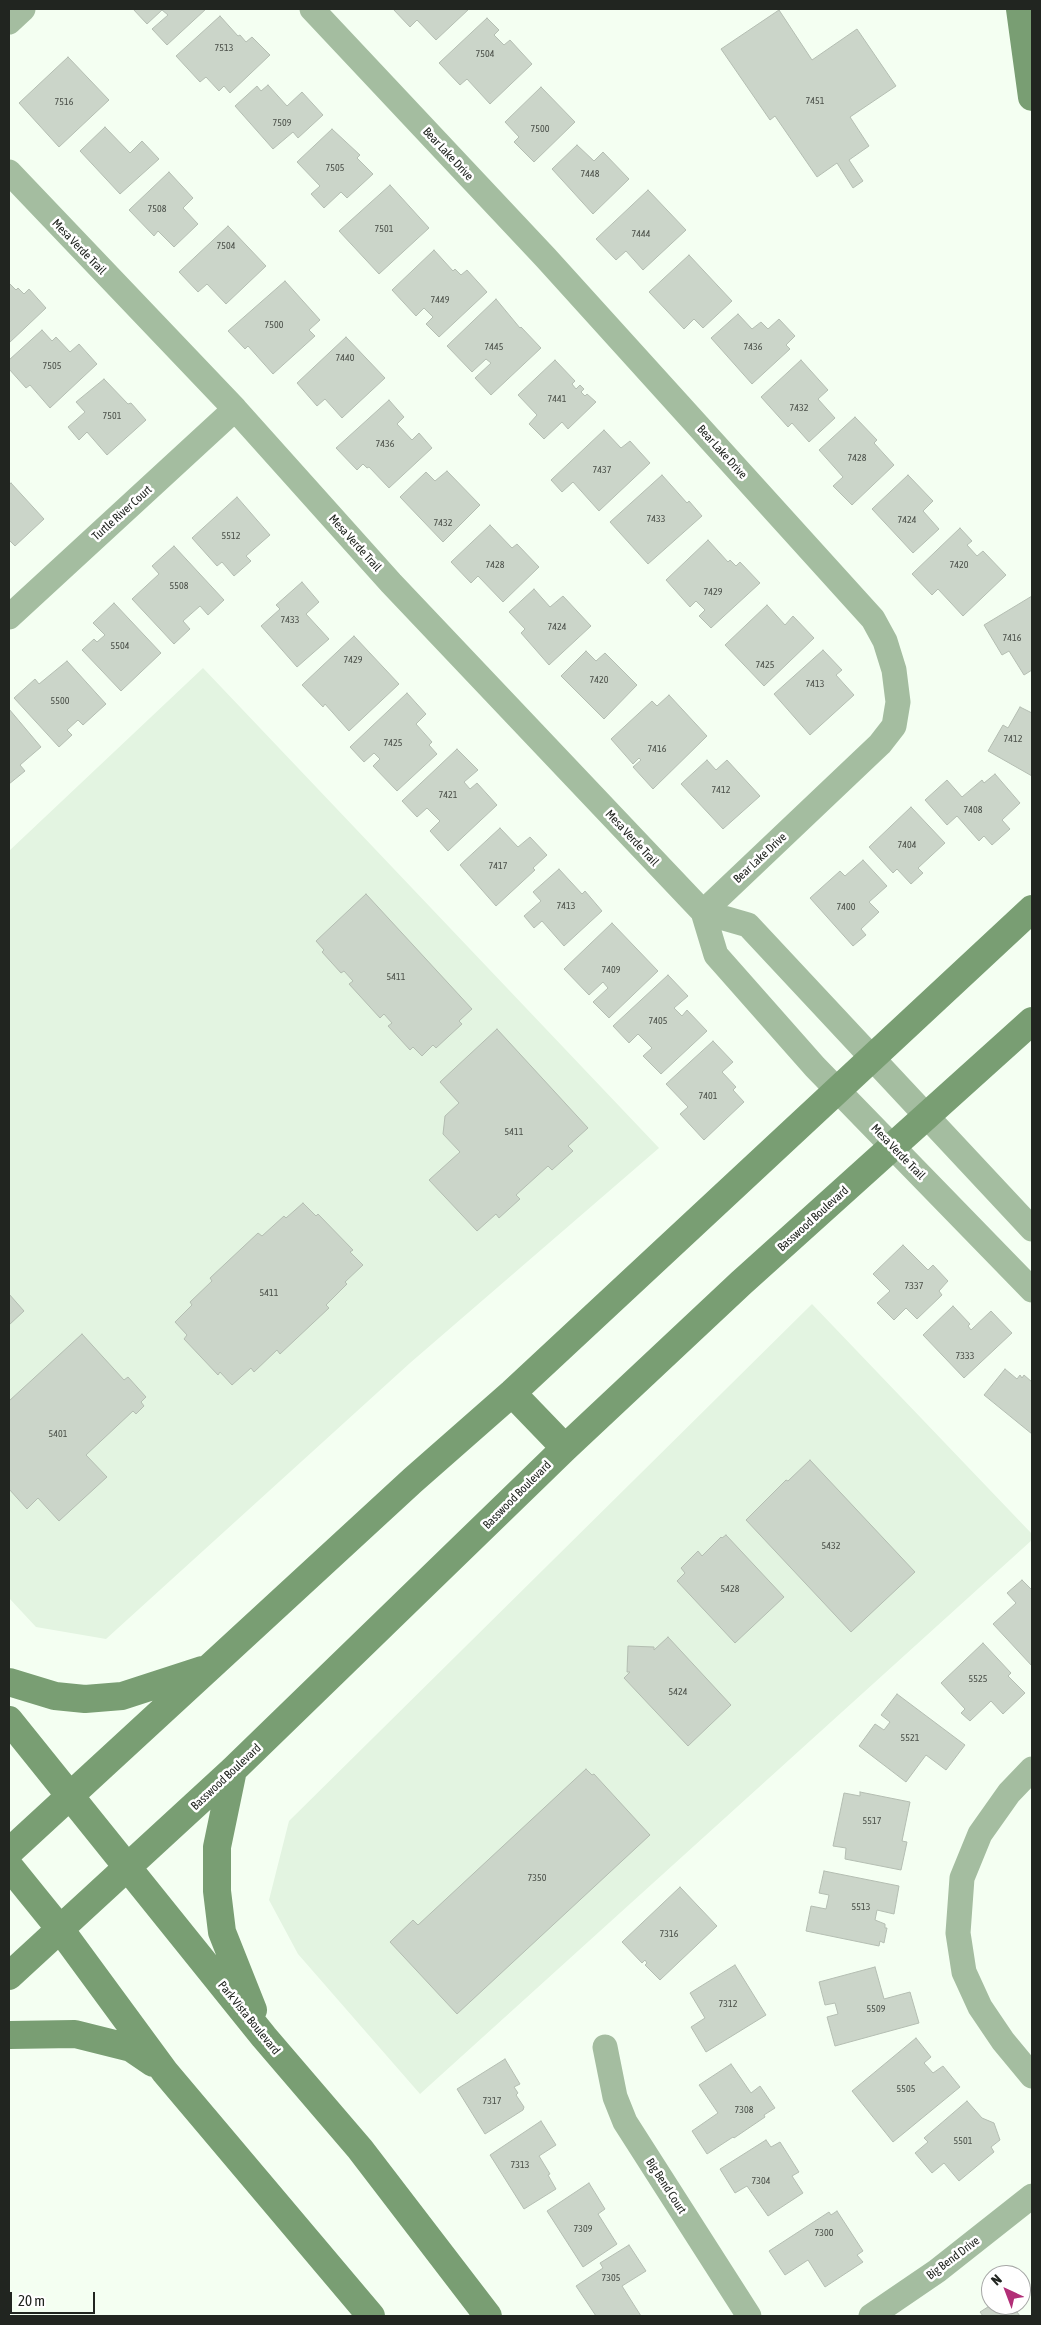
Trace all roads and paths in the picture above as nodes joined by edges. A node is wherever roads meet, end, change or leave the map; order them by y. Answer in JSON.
{"nodes":[{"id":1,"x":22,"y":9,"type":"edge"},
{"id":2,"x":312,"y":9,"type":"edge"},
{"id":3,"x":1020,"y":9,"type":"edge"},
{"id":4,"x":9,"y":22,"type":"edge"},
{"id":5,"x":1032,"y":97,"type":"edge"},
{"id":6,"x":9,"y":172,"type":"edge"},
{"id":7,"x":235,"y":409,"type":"junction"},
{"id":8,"x":9,"y":617,"type":"edge"},
{"id":9,"x":1032,"y":910,"type":"edge"},
{"id":10,"x":702,"y":912,"type":"junction"},
{"id":11,"x":1032,"y":1022,"type":"edge"},
{"id":12,"x":874,"y":1058,"type":"junction"},
{"id":13,"x":838,"y":1090,"type":"junction"},
{"id":14,"x":926,"y":1116,"type":"junction"},
{"id":15,"x":893,"y":1147,"type":"junction"},
{"id":16,"x":1032,"y":1229,"type":"edge"},
{"id":17,"x":1032,"y":1290,"type":"edge"},
{"id":18,"x":512,"y":1393,"type":"junction"},
{"id":19,"x":565,"y":1448,"type":"junction"},
{"id":20,"x":211,"y":1667,"type":"junction"},
{"id":21,"x":9,"y":1682,"type":"edge"},
{"id":22,"x":9,"y":1720,"type":"edge"},
{"id":23,"x":1032,"y":1769,"type":"edge"},
{"id":24,"x":233,"y":1770,"type":"junction"},
{"id":25,"x":69,"y":1796,"type":"junction"},
{"id":26,"x":9,"y":1852,"type":"edge"},
{"id":27,"x":9,"y":1866,"type":"edge"},
{"id":28,"x":128,"y":1867,"type":"junction"},
{"id":29,"x":60,"y":1929,"type":"junction"},
{"id":30,"x":9,"y":1976,"type":"edge"},
{"id":31,"x":9,"y":2035,"type":"edge"},
{"id":32,"x":264,"y":2037,"type":"junction"},
{"id":33,"x":605,"y":2047,"type":"dead end"},
{"id":34,"x":165,"y":2072,"type":"junction"},
{"id":35,"x":1032,"y":2076,"type":"edge"},
{"id":36,"x":1032,"y":2196,"type":"edge"},
{"id":37,"x":371,"y":2316,"type":"edge"},
{"id":38,"x":488,"y":2316,"type":"edge"},
{"id":39,"x":749,"y":2316,"type":"edge"},
{"id":40,"x":871,"y":2316,"type":"edge"}],
"edges":[{"from":1,"to":4,"type":"street"},
{"from":2,"to":10,"type":"street","name":"Bear Lake Drive"},
{"from":3,"to":5,"type":"main road"},
{"from":6,"to":7,"type":"street","name":"Mesa Verde Trail"},
{"from":7,"to":8,"type":"street","name":"Turtle River Court"},
{"from":7,"to":10,"type":"street","name":"Mesa Verde Trail"},
{"from":9,"to":12,"type":"main road"},
{"from":10,"to":12,"type":"street"},
{"from":10,"to":13,"type":"street","name":"Mesa Verde Trail"},
{"from":11,"to":14,"type":"main road","name":"Basswood Boulevard"},
{"from":12,"to":13,"type":"main road"},
{"from":12,"to":14,"type":"street"},
{"from":13,"to":15,"type":"street","name":"Mesa Verde Trail"},
{"from":13,"to":18,"type":"main road"},
{"from":14,"to":15,"type":"main road","name":"Basswood Boulevard"},
{"from":14,"to":16,"type":"street"},
{"from":15,"to":17,"type":"street","name":"Mesa Verde Trail"},
{"from":15,"to":19,"type":"main road","name":"Basswood Boulevard"},
{"from":18,"to":19,"type":"main road"},
{"from":18,"to":20,"type":"main road"},
{"from":19,"to":24,"type":"main road","name":"Basswood Boulevard"},
{"from":20,"to":21,"type":"main road"},
{"from":20,"to":25,"type":"main road"},
{"from":22,"to":25,"type":"main road","name":"Park Vista Boulevard"},
{"from":23,"to":35,"type":"street"},
{"from":24,"to":28,"type":"main road","name":"Basswood Boulevard"},
{"from":24,"to":32,"type":"main road"},
{"from":25,"to":26,"type":"main road"},
{"from":25,"to":28,"type":"main road","name":"Park Vista Boulevard"},
{"from":27,"to":29,"type":"main road"},
{"from":28,"to":29,"type":"main road","name":"Basswood Boulevard"},
{"from":28,"to":32,"type":"main road","name":"Park Vista Boulevard"},
{"from":29,"to":30,"type":"main road","name":"Basswood Boulevard"},
{"from":29,"to":34,"type":"main road"},
{"from":31,"to":34,"type":"main road"},
{"from":32,"to":38,"type":"main road","name":"Park Vista Boulevard"},
{"from":33,"to":39,"type":"street","name":"Big Bend Court"},
{"from":34,"to":37,"type":"main road"},
{"from":36,"to":40,"type":"street","name":"Big Bend Drive"}]}
